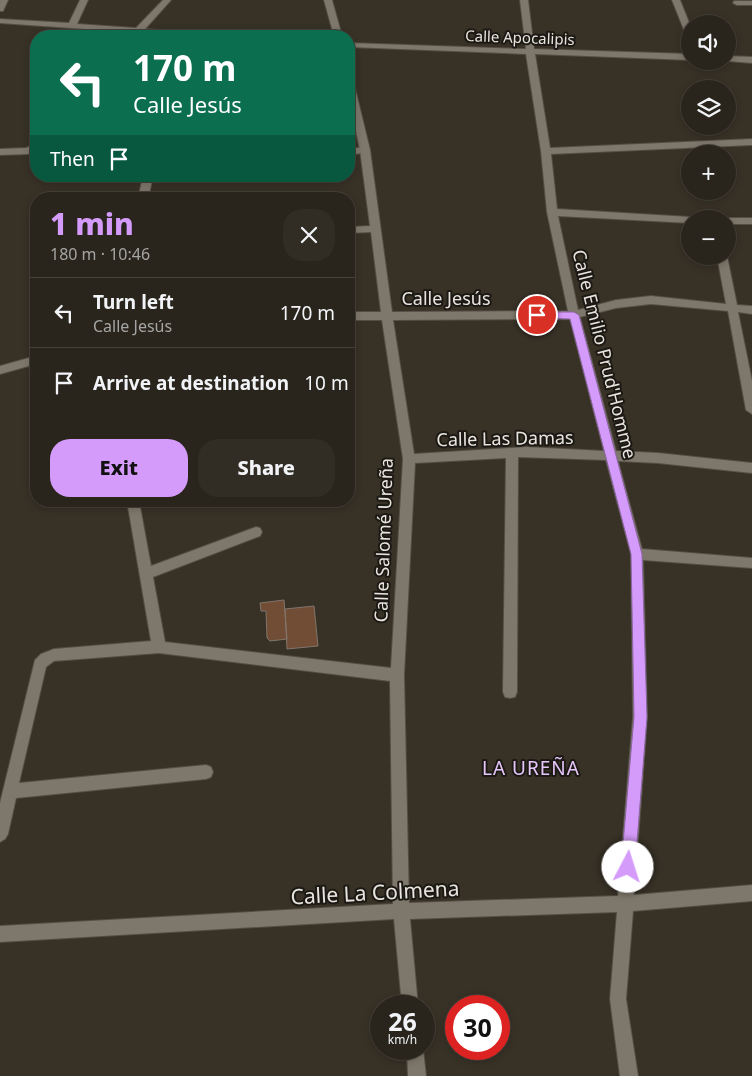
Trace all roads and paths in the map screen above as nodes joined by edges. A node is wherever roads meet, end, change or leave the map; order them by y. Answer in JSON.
{"nodes":[{"id":1,"x":4,"y":0,"type":"edge"},
{"id":2,"x":84,"y":0,"type":"edge"},
{"id":3,"x":167,"y":0,"type":"edge"},
{"id":4,"x":328,"y":0,"type":"edge"},
{"id":5,"x":524,"y":0,"type":"edge"},
{"id":6,"x":676,"y":0,"type":"edge"},
{"id":7,"x":737,"y":3,"type":"dead end"},
{"id":8,"x":752,"y":3,"type":"edge"},
{"id":9,"x":0,"y":10,"type":"edge"},
{"id":10,"x":682,"y":15,"type":"edge"},
{"id":11,"x":0,"y":21,"type":"edge"},
{"id":12,"x":71,"y":26,"type":"junction"},
{"id":13,"x":90,"y":30,"type":"edge"},
{"id":14,"x":139,"y":30,"type":"edge"},
{"id":15,"x":336,"y":30,"type":"edge"},
{"id":16,"x":355,"y":45,"type":"edge"},
{"id":17,"x":530,"y":50,"type":"junction"},
{"id":18,"x":681,"y":58,"type":"edge"},
{"id":19,"x":736,"y":59,"type":"edge"},
{"id":20,"x":752,"y":60,"type":"edge"},
{"id":21,"x":355,"y":106,"type":"edge"},
{"id":22,"x":752,"y":142,"type":"edge"},
{"id":23,"x":30,"y":149,"type":"edge"},
{"id":24,"x":365,"y":150,"type":"junction"},
{"id":25,"x":355,"y":151,"type":"edge"},
{"id":26,"x":546,"y":151,"type":"junction"},
{"id":27,"x":0,"y":152,"type":"edge"},
{"id":28,"x":552,"y":212,"type":"junction"},
{"id":29,"x":681,"y":219,"type":"edge"},
{"id":30,"x":752,"y":221,"type":"edge"},
{"id":31,"x":736,"y":222,"type":"edge"},
{"id":32,"x":374,"y":229,"type":"junction"},
{"id":33,"x":355,"y":230,"type":"edge"},
{"id":34,"x":724,"y":265,"type":"edge"},
{"id":35,"x":732,"y":308,"type":"junction"},
{"id":36,"x":752,"y":310,"type":"edge"},
{"id":37,"x":574,"y":315,"type":"junction"},
{"id":38,"x":355,"y":316,"type":"edge"},
{"id":39,"x":387,"y":316,"type":"junction"},
{"id":40,"x":30,"y":362,"type":"edge"},
{"id":41,"x":0,"y":370,"type":"edge"},
{"id":42,"x":750,"y":385,"type":"edge"},
{"id":43,"x":752,"y":410,"type":"edge"},
{"id":44,"x":512,"y":453,"type":"junction"},
{"id":45,"x":612,"y":455,"type":"junction"},
{"id":46,"x":409,"y":459,"type":"junction"},
{"id":47,"x":752,"y":468,"type":"edge"},
{"id":48,"x":134,"y":507,"type":"edge"},
{"id":49,"x":256,"y":532,"type":"dead end"},
{"id":50,"x":637,"y":554,"type":"junction"},
{"id":51,"x":752,"y":563,"type":"edge"},
{"id":52,"x":146,"y":574,"type":"junction"},
{"id":53,"x":159,"y":647,"type":"junction"},
{"id":54,"x":397,"y":675,"type":"junction"},
{"id":55,"x":510,"y":692,"type":"dead end"},
{"id":56,"x":206,"y":772,"type":"dead end"},
{"id":57,"x":10,"y":791,"type":"junction"},
{"id":58,"x":0,"y":834,"type":"edge"},
{"id":59,"x":752,"y":894,"type":"edge"},
{"id":60,"x":625,"y":904,"type":"junction"},
{"id":61,"x":401,"y":911,"type":"junction"},
{"id":62,"x":0,"y":934,"type":"edge"},
{"id":63,"x":409,"y":995,"type":"edge"},
{"id":64,"x":416,"y":1060,"type":"edge"},
{"id":65,"x":417,"y":1076,"type":"edge"},
{"id":66,"x":629,"y":1076,"type":"edge"}],
"edges":[{"from":1,"to":9,"type":"street"},
{"from":2,"to":12,"type":"street"},
{"from":3,"to":14,"type":"street"},
{"from":4,"to":15,"type":"street"},
{"from":5,"to":17,"type":"street","name":"Calle Emilio Prud'Homme"},
{"from":6,"to":10,"type":"street"},
{"from":7,"to":8,"type":"street"},
{"from":11,"to":12,"type":"street"},
{"from":12,"to":13,"type":"street"},
{"from":16,"to":17,"type":"street","name":"Calle Apocalipis"},
{"from":17,"to":18,"type":"street","name":"Calle Apocalipis"},
{"from":17,"to":26,"type":"street","name":"Calle Emilio Prud'Homme"},
{"from":19,"to":20,"type":"street"},
{"from":21,"to":24,"type":"street","name":"Calle Salomé Ureña"},
{"from":22,"to":26,"type":"street"},
{"from":23,"to":27,"type":"street"},
{"from":24,"to":25,"type":"street"},
{"from":24,"to":32,"type":"street","name":"Calle Salomé Ureña"},
{"from":26,"to":28,"type":"street","name":"Calle Emilio Prud'Homme"},
{"from":28,"to":29,"type":"street"},
{"from":28,"to":37,"type":"street","name":"Calle Emilio Prud'Homme"},
{"from":30,"to":31,"type":"street"},
{"from":32,"to":33,"type":"street"},
{"from":32,"to":39,"type":"street","name":"Calle Salomé Ureña"},
{"from":34,"to":35,"type":"street"},
{"from":35,"to":36,"type":"street","name":"Calle Jesús"},
{"from":35,"to":37,"type":"street","name":"Calle Jesús"},
{"from":35,"to":42,"type":"street"},
{"from":37,"to":39,"type":"street","name":"Calle Jesús"},
{"from":37,"to":45,"type":"street","name":"Calle Emilio Prud'Homme"},
{"from":38,"to":39,"type":"street","name":"Calle Jesús"},
{"from":39,"to":46,"type":"street","name":"Calle Salomé Ureña"},
{"from":40,"to":41,"type":"street"},
{"from":42,"to":43,"type":"street"},
{"from":44,"to":45,"type":"street","name":"Calle Las Damas"},
{"from":44,"to":46,"type":"street","name":"Calle Las Damas"},
{"from":44,"to":55,"type":"street"},
{"from":45,"to":47,"type":"street","name":"Calle Las Damas"},
{"from":45,"to":50,"type":"street","name":"Calle Emilio Prud'Homme"},
{"from":46,"to":54,"type":"street","name":"Calle Salomé Ureña"},
{"from":48,"to":52,"type":"street"},
{"from":49,"to":52,"type":"street"},
{"from":50,"to":51,"type":"street"},
{"from":50,"to":60,"type":"street","name":"Calle Emilio Prud'Homme"},
{"from":52,"to":53,"type":"street"},
{"from":53,"to":54,"type":"street"},
{"from":53,"to":57,"type":"street"},
{"from":54,"to":61,"type":"street","name":"Calle Salomé Ureña"},
{"from":56,"to":57,"type":"street"},
{"from":57,"to":58,"type":"street"},
{"from":59,"to":60,"type":"street","name":"Calle La Colmena"},
{"from":60,"to":61,"type":"street","name":"Calle La Colmena"},
{"from":60,"to":66,"type":"street","name":"Calle Emilio Prud'Homme"},
{"from":61,"to":62,"type":"street","name":"Calle La Colmena"},
{"from":61,"to":63,"type":"street","name":"Calle Salomé Ureña"},
{"from":64,"to":65,"type":"street"}]}
